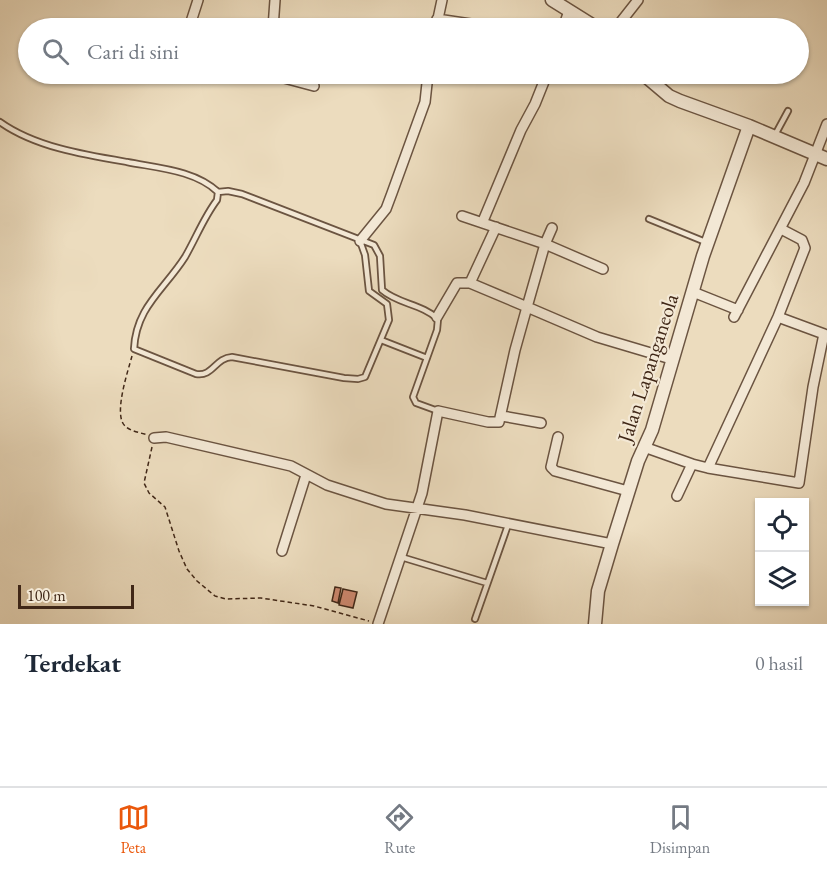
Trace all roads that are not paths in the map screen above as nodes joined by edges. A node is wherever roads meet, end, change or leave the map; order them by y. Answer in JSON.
{"nodes":[{"id":1,"x":198,"y":0,"type":"edge"},
{"id":2,"x":275,"y":0,"type":"edge"},
{"id":3,"x":442,"y":0,"type":"edge"},
{"id":4,"x":552,"y":0,"type":"edge"},
{"id":5,"x":638,"y":0,"type":"edge"},
{"id":6,"x":569,"y":11,"type":"junction"},
{"id":7,"x":192,"y":18,"type":"edge"},
{"id":8,"x":274,"y":18,"type":"edge"},
{"id":9,"x":438,"y":18,"type":"edge"},
{"id":10,"x":567,"y":18,"type":"edge"},
{"id":11,"x":581,"y":18,"type":"edge"},
{"id":12,"x":624,"y":18,"type":"edge"},
{"id":13,"x":304,"y":84,"type":"edge"},
{"id":14,"x":427,"y":84,"type":"edge"},
{"id":15,"x":543,"y":84,"type":"edge"},
{"id":16,"x":655,"y":84,"type":"edge"},
{"id":17,"x":314,"y":87,"type":"dead end"},
{"id":18,"x":788,"y":111,"type":"dead end"},
{"id":19,"x":0,"y":122,"type":"edge"},
{"id":20,"x":827,"y":124,"type":"edge"},
{"id":21,"x":749,"y":126,"type":"junction"},
{"id":22,"x":774,"y":137,"type":"junction"},
{"id":23,"x":821,"y":157,"type":"edge"},
{"id":24,"x":218,"y":192,"type":"junction"},
{"id":25,"x":462,"y":216,"type":"dead end"},
{"id":26,"x":649,"y":219,"type":"dead end"},
{"id":27,"x":483,"y":221,"type":"junction"},
{"id":28,"x":496,"y":226,"type":"junction"},
{"id":29,"x":552,"y":228,"type":"dead end"},
{"id":30,"x":781,"y":229,"type":"junction"},
{"id":31,"x":360,"y":241,"type":"junction"},
{"id":32,"x":708,"y":243,"type":"junction"},
{"id":33,"x":545,"y":244,"type":"junction"},
{"id":34,"x":603,"y":269,"type":"dead end"},
{"id":35,"x":470,"y":284,"type":"junction"},
{"id":36,"x":693,"y":292,"type":"junction"},
{"id":37,"x":527,"y":307,"type":"junction"},
{"id":38,"x":437,"y":317,"type":"junction"},
{"id":39,"x":778,"y":317,"type":"junction"},
{"id":40,"x":381,"y":340,"type":"junction"},
{"id":41,"x":427,"y":358,"type":"junction"},
{"id":42,"x":671,"y":359,"type":"junction"},
{"id":43,"x":438,"y":411,"type":"junction"},
{"id":44,"x":502,"y":416,"type":"junction"},
{"id":45,"x":541,"y":423,"type":"dead end"},
{"id":46,"x":558,"y":437,"type":"dead end"},
{"id":47,"x":154,"y":438,"type":"road end"},
{"id":48,"x":644,"y":447,"type":"junction"},
{"id":49,"x":692,"y":464,"type":"junction"},
{"id":50,"x":708,"y":468,"type":"junction"},
{"id":51,"x":306,"y":475,"type":"junction"},
{"id":52,"x":628,"y":491,"type":"junction"},
{"id":53,"x":677,"y":496,"type":"dead end"},
{"id":54,"x":416,"y":508,"type":"junction"},
{"id":55,"x":508,"y":525,"type":"junction"},
{"id":56,"x":612,"y":544,"type":"junction"},
{"id":57,"x":282,"y":551,"type":"dead end"},
{"id":58,"x":400,"y":557,"type":"junction"},
{"id":59,"x":487,"y":584,"type":"junction"},
{"id":60,"x":475,"y":619,"type":"dead end"},
{"id":61,"x":374,"y":623,"type":"edge"},
{"id":62,"x":595,"y":624,"type":"edge"}],
"edges":[{"from":1,"to":7,"type":"street"},
{"from":2,"to":8,"type":"street"},
{"from":3,"to":9,"type":"street"},
{"from":4,"to":6,"type":"street"},
{"from":5,"to":12,"type":"street"},
{"from":6,"to":10,"type":"street"},
{"from":6,"to":11,"type":"street"},
{"from":13,"to":17,"type":"street"},
{"from":14,"to":31,"type":"street"},
{"from":15,"to":27,"type":"street"},
{"from":16,"to":21,"type":"street"},
{"from":18,"to":22,"type":"lane"},
{"from":19,"to":24,"type":"lane"},
{"from":20,"to":23,"type":"street"},
{"from":21,"to":22,"type":"street"},
{"from":21,"to":32,"type":"street","name":"Jalan Lapanganeola"},
{"from":22,"to":23,"type":"street"},
{"from":23,"to":30,"type":"street"},
{"from":24,"to":31,"type":"lane"},
{"from":24,"to":40,"type":"lane"},
{"from":25,"to":27,"type":"street"},
{"from":26,"to":32,"type":"lane"},
{"from":27,"to":28,"type":"street"},
{"from":28,"to":33,"type":"street"},
{"from":28,"to":35,"type":"street"},
{"from":29,"to":33,"type":"street"},
{"from":30,"to":36,"type":"street"},
{"from":30,"to":39,"type":"street"},
{"from":31,"to":38,"type":"lane"},
{"from":31,"to":40,"type":"lane"},
{"from":32,"to":36,"type":"street","name":"Jalan Lapanganeola"},
{"from":33,"to":34,"type":"street"},
{"from":33,"to":37,"type":"street"},
{"from":35,"to":37,"type":"street"},
{"from":35,"to":38,"type":"street"},
{"from":36,"to":42,"type":"street","name":"Jalan Lapanganeola"},
{"from":37,"to":42,"type":"street"},
{"from":37,"to":44,"type":"street"},
{"from":38,"to":41,"type":"lane"},
{"from":39,"to":50,"type":"street"},
{"from":39,"to":50,"type":"street"},
{"from":40,"to":41,"type":"lane"},
{"from":41,"to":43,"type":"lane"},
{"from":42,"to":48,"type":"street","name":"Jalan Lapanganeola"},
{"from":43,"to":44,"type":"street"},
{"from":43,"to":54,"type":"street"},
{"from":44,"to":45,"type":"street"},
{"from":46,"to":52,"type":"street"},
{"from":47,"to":51,"type":"street"},
{"from":48,"to":49,"type":"street"},
{"from":48,"to":52,"type":"street","name":"Jalan Lapanganeola"},
{"from":49,"to":50,"type":"street"},
{"from":49,"to":53,"type":"street"},
{"from":51,"to":54,"type":"street"},
{"from":51,"to":57,"type":"street"},
{"from":52,"to":56,"type":"street","name":"Jalan Lapanganeola"},
{"from":54,"to":55,"type":"street"},
{"from":54,"to":58,"type":"street"},
{"from":55,"to":56,"type":"street"},
{"from":55,"to":59,"type":"lane"},
{"from":56,"to":62,"type":"street","name":"Jalan Lapanganeola"},
{"from":58,"to":59,"type":"lane"},
{"from":58,"to":61,"type":"street"},
{"from":59,"to":60,"type":"lane"}]}
